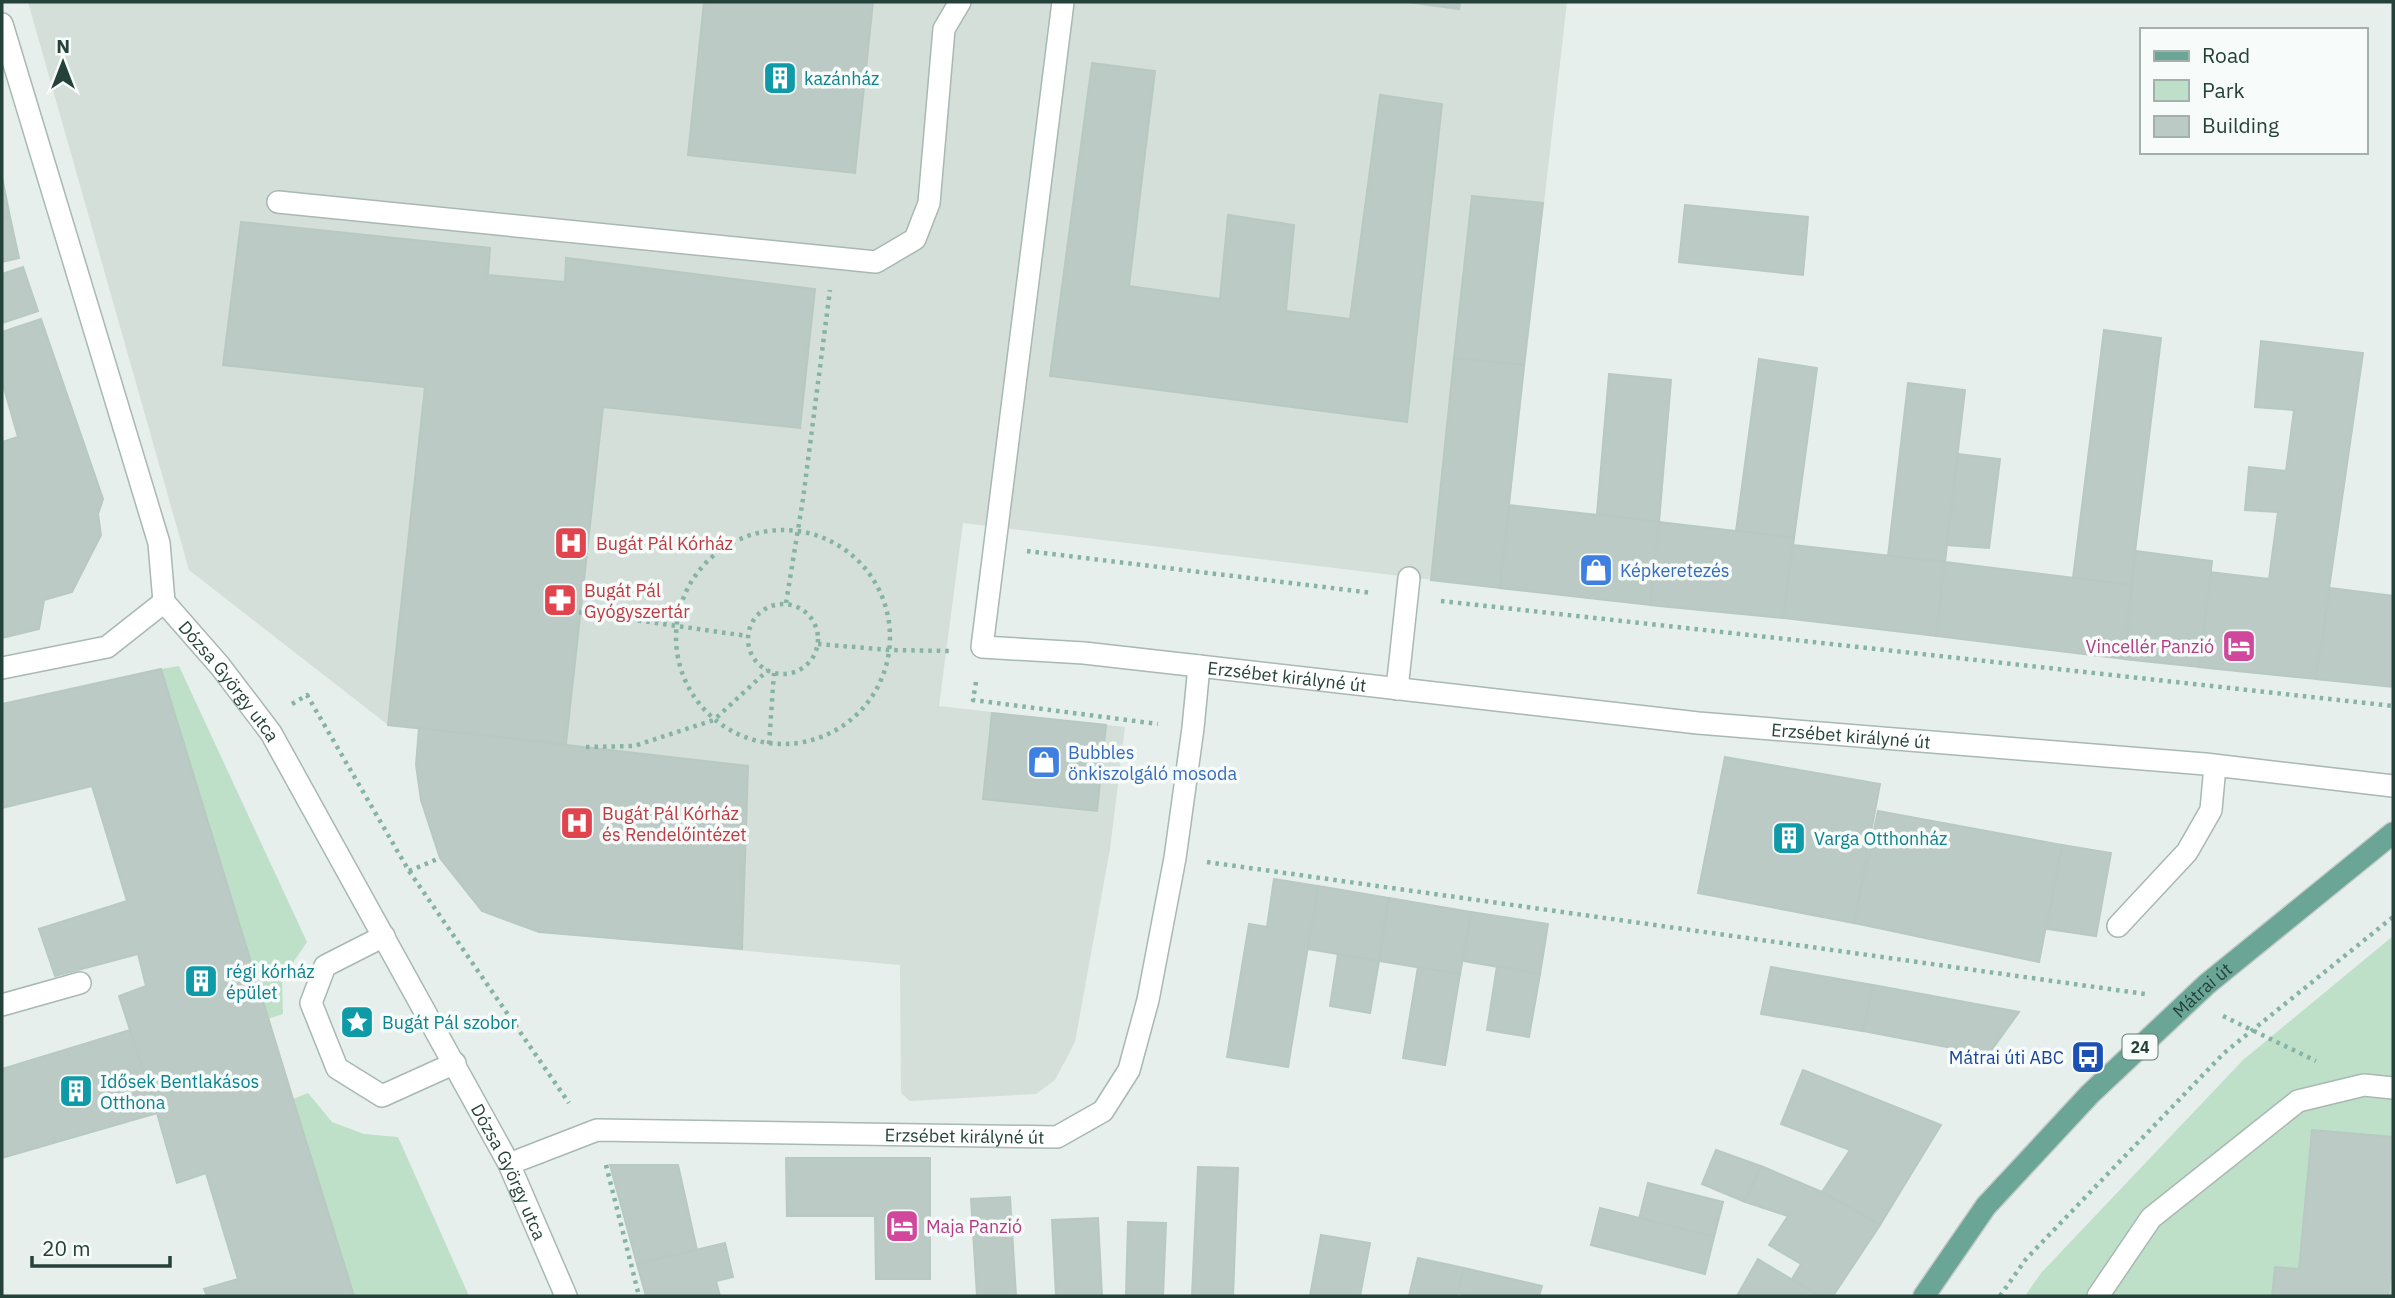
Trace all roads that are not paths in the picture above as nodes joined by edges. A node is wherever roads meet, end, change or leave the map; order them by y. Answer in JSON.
{"nodes":[{"id":1,"x":960,"y":2,"type":"edge"},
{"id":2,"x":1063,"y":2,"type":"edge"},
{"id":3,"x":2,"y":24,"type":"edge"},
{"id":4,"x":6,"y":55,"type":"edge"},
{"id":5,"x":278,"y":202,"type":"dead end"},
{"id":6,"x":1408,"y":588,"type":"road end"},
{"id":7,"x":164,"y":602,"type":"junction"},
{"id":8,"x":1199,"y":666,"type":"junction"},
{"id":9,"x":2,"y":668,"type":"edge"},
{"id":10,"x":1396,"y":689,"type":"junction"},
{"id":11,"x":2214,"y":766,"type":"junction"},
{"id":12,"x":2393,"y":786,"type":"edge"},
{"id":13,"x":2393,"y":833,"type":"edge"},
{"id":14,"x":2118,"y":926,"type":"dead end"},
{"id":15,"x":384,"y":936,"type":"junction"},
{"id":16,"x":80,"y":983,"type":"dead end"},
{"id":17,"x":2,"y":1005,"type":"edge"},
{"id":18,"x":455,"y":1063,"type":"junction"},
{"id":19,"x":2393,"y":1088,"type":"edge"},
{"id":20,"x":509,"y":1164,"type":"junction"},
{"id":21,"x":566,"y":1296,"type":"edge"},
{"id":22,"x":1924,"y":1296,"type":"edge"},
{"id":23,"x":2098,"y":1296,"type":"edge"}],
"edges":[{"from":1,"to":5,"type":"street"},
{"from":2,"to":8,"type":"street"},
{"from":3,"to":4,"type":"street"},
{"from":4,"to":7,"type":"street"},
{"from":6,"to":10,"type":"street"},
{"from":7,"to":9,"type":"street"},
{"from":7,"to":15,"type":"street","name":"Dózsa György utca"},
{"from":8,"to":10,"type":"street","name":"Erzsébet királyné út"},
{"from":8,"to":20,"type":"street","name":"Erzsébet királyné út"},
{"from":10,"to":11,"type":"street","name":"Erzsébet királyné út"},
{"from":11,"to":12,"type":"street","name":"Erzsébet királyné út"},
{"from":11,"to":14,"type":"street"},
{"from":13,"to":22,"type":"main road","name":"Mátrai út","number":"24"},
{"from":15,"to":18,"type":"street","name":"Dózsa György utca"},
{"from":15,"to":18,"type":"street"},
{"from":16,"to":17,"type":"street"},
{"from":18,"to":20,"type":"street","name":"Dózsa György utca"},
{"from":19,"to":23,"type":"street"},
{"from":20,"to":21,"type":"street","name":"Dózsa György utca"}]}
